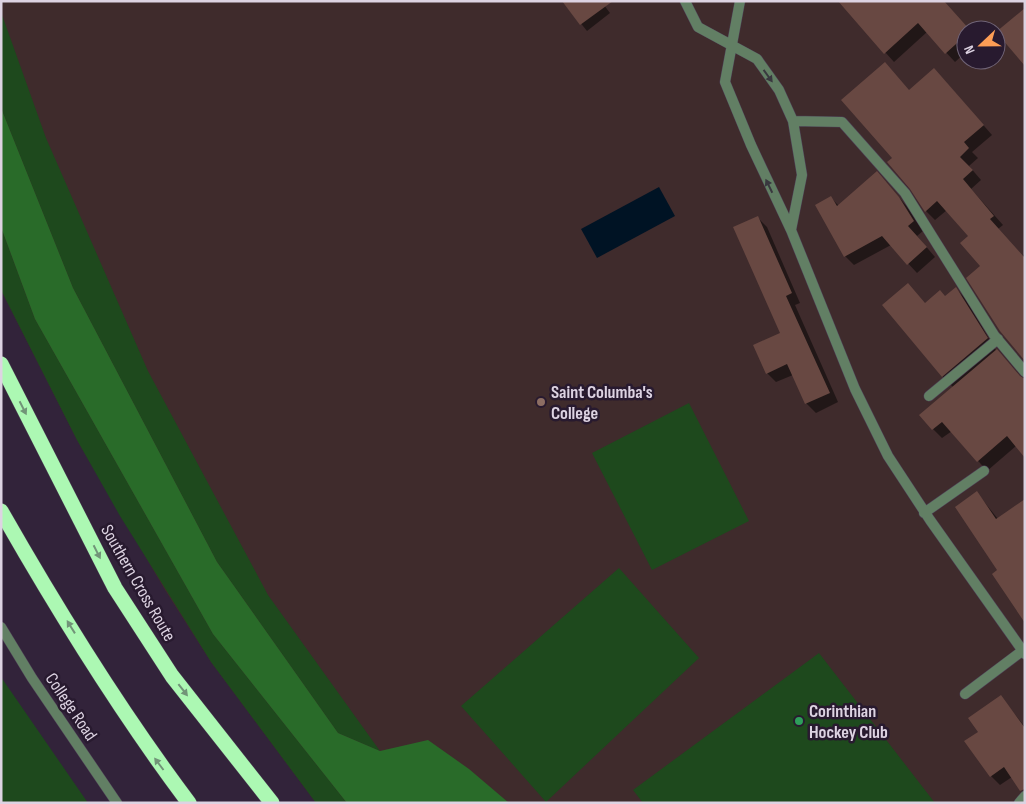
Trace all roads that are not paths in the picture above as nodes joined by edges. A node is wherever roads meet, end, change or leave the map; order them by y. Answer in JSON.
{"nodes":[{"id":1,"x":685,"y":1,"type":"edge"},
{"id":2,"x":740,"y":1,"type":"edge"},
{"id":3,"x":732,"y":45,"type":"junction"},
{"id":4,"x":793,"y":121,"type":"junction"},
{"id":5,"x":791,"y":230,"type":"junction"},
{"id":6,"x":998,"y":339,"type":"junction"},
{"id":7,"x":1,"y":364,"type":"edge"},
{"id":8,"x":1025,"y":372,"type":"edge"},
{"id":9,"x":929,"y":396,"type":"dead end"},
{"id":10,"x":984,"y":471,"type":"dead end"},
{"id":11,"x":1,"y":511,"type":"edge"},
{"id":12,"x":924,"y":512,"type":"junction"},
{"id":13,"x":1,"y":627,"type":"edge"},
{"id":14,"x":1024,"y":653,"type":"edge"},
{"id":15,"x":965,"y":694,"type":"dead end"},
{"id":16,"x":1025,"y":796,"type":"edge"},
{"id":17,"x":117,"y":803,"type":"edge"},
{"id":18,"x":188,"y":803,"type":"edge"},
{"id":19,"x":272,"y":803,"type":"edge"},
{"id":20,"x":1019,"y":803,"type":"edge"}],
"edges":[{"from":1,"to":3,"type":"street"},
{"from":2,"to":3,"type":"street"},
{"from":3,"to":4,"type":"street","one_way":true},
{"from":5,"to":3,"type":"street","one_way":true},
{"from":4,"to":5,"type":"street"},
{"from":4,"to":6,"type":"street"},
{"from":5,"to":12,"type":"street"},
{"from":6,"to":8,"type":"street"},
{"from":6,"to":9,"type":"street"},
{"from":7,"to":19,"type":"highway","name":"Southern Cross Route","one_way":true},
{"from":10,"to":12,"type":"street"},
{"from":18,"to":11,"type":"highway","one_way":true},
{"from":12,"to":14,"type":"street"},
{"from":13,"to":17,"type":"street","name":"College Road"},
{"from":14,"to":15,"type":"street"},
{"from":16,"to":20,"type":"street"}]}
